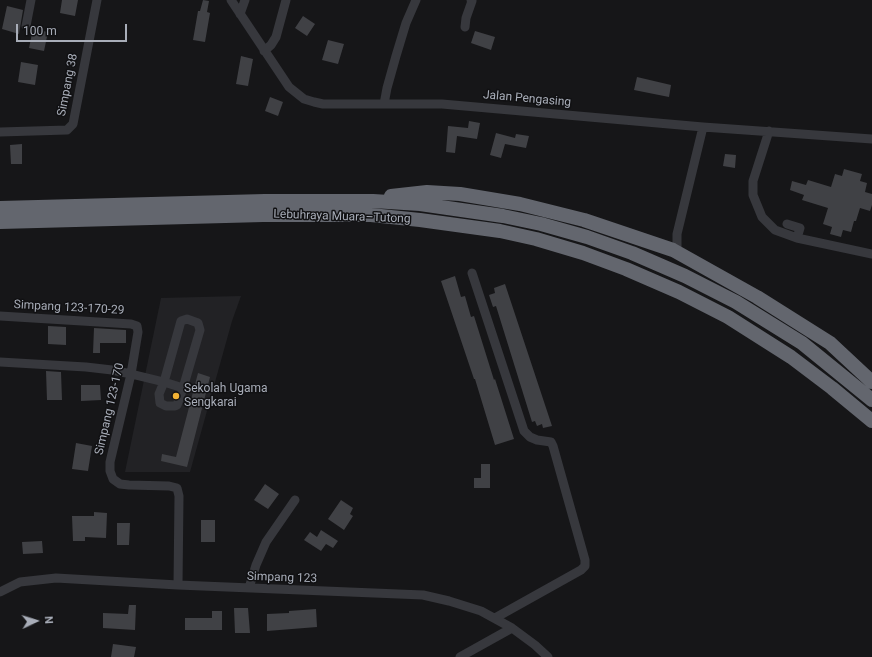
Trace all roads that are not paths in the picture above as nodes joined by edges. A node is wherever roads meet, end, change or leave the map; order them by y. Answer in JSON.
{"nodes":[{"id":1,"x":31,"y":0,"type":"edge"},
{"id":2,"x":97,"y":0,"type":"edge"},
{"id":3,"x":231,"y":0,"type":"edge"},
{"id":4,"x":245,"y":0,"type":"edge"},
{"id":5,"x":286,"y":0,"type":"edge"},
{"id":6,"x":416,"y":0,"type":"edge"},
{"id":7,"x":471,"y":0,"type":"edge"},
{"id":8,"x":240,"y":14,"type":"junction"},
{"id":9,"x":26,"y":26,"type":"dead end"},
{"id":10,"x":465,"y":27,"type":"dead end"},
{"id":11,"x":264,"y":51,"type":"junction"},
{"id":12,"x":384,"y":104,"type":"junction"},
{"id":13,"x":703,"y":127,"type":"junction"},
{"id":14,"x":769,"y":131,"type":"junction"},
{"id":15,"x":0,"y":132,"type":"edge"},
{"id":16,"x":872,"y":139,"type":"edge"},
{"id":17,"x":378,"y":201,"type":"junction"},
{"id":18,"x":0,"y":208,"type":"edge"},
{"id":19,"x":0,"y":222,"type":"edge"},
{"id":20,"x":787,"y":224,"type":"dead end"},
{"id":21,"x":677,"y":234,"type":"junction"},
{"id":22,"x":797,"y":238,"type":"junction"},
{"id":23,"x":664,"y":247,"type":"junction"},
{"id":24,"x":681,"y":254,"type":"junction"},
{"id":25,"x":872,"y":254,"type":"edge"},
{"id":26,"x":472,"y":273,"type":"dead end"},
{"id":27,"x":0,"y":316,"type":"edge"},
{"id":28,"x":137,"y":326,"type":"joint"},
{"id":29,"x":0,"y":362,"type":"edge"},
{"id":30,"x":131,"y":374,"type":"junction"},
{"id":31,"x":164,"y":382,"type":"junction"},
{"id":32,"x":872,"y":382,"type":"edge"},
{"id":33,"x":183,"y":388,"type":"junction"},
{"id":34,"x":872,"y":400,"type":"edge"},
{"id":35,"x":872,"y":421,"type":"edge"},
{"id":36,"x":295,"y":500,"type":"dead end"},
{"id":37,"x":178,"y":585,"type":"junction"},
{"id":38,"x":249,"y":588,"type":"junction"},
{"id":39,"x":0,"y":592,"type":"edge"},
{"id":40,"x":495,"y":618,"type":"junction"},
{"id":41,"x":512,"y":628,"type":"junction"},
{"id":42,"x":472,"y":654,"type":"edge"},
{"id":43,"x":460,"y":657,"type":"edge"},
{"id":44,"x":548,"y":657,"type":"edge"}],
"edges":[{"from":1,"to":9,"type":"street"},
{"from":2,"to":15,"type":"street","name":"Simpang 38"},
{"from":3,"to":8,"type":"street","name":"Jalan Pengasing"},
{"from":4,"to":8,"type":"street"},
{"from":5,"to":11,"type":"street"},
{"from":6,"to":12,"type":"street"},
{"from":7,"to":10,"type":"street"},
{"from":8,"to":11,"type":"street","name":"Jalan Pengasing"},
{"from":11,"to":12,"type":"street","name":"Jalan Pengasing"},
{"from":12,"to":13,"type":"street","name":"Jalan Pengasing"},
{"from":13,"to":14,"type":"street","name":"Jalan Pengasing"},
{"from":13,"to":21,"type":"street"},
{"from":14,"to":16,"type":"street","name":"Jalan Pengasing"},
{"from":14,"to":22,"type":"street"},
{"from":17,"to":18,"type":"highway","name":"Lebuhraya Muara–Tutong"},
{"from":17,"to":23,"type":"highway"},
{"from":17,"to":34,"type":"highway","name":"Lebuhraya Muara–Tutong"},
{"from":19,"to":35,"type":"highway","name":"Lebuhraya Muara–Tutong"},
{"from":20,"to":22,"type":"street"},
{"from":21,"to":23,"type":"street"},
{"from":21,"to":24,"type":"street"},
{"from":22,"to":25,"type":"street"},
{"from":23,"to":24,"type":"highway"},
{"from":24,"to":32,"type":"highway"},
{"from":26,"to":40,"type":"street"},
{"from":27,"to":28,"type":"street","name":"Simpang 123-170-29"},
{"from":28,"to":30,"type":"street","name":"Simpang 123-170"},
{"from":29,"to":30,"type":"street"},
{"from":30,"to":31,"type":"street"},
{"from":30,"to":37,"type":"street","name":"Simpang 123-170"},
{"from":31,"to":33,"type":"street"},
{"from":31,"to":33,"type":"street"},
{"from":31,"to":33,"type":"street"},
{"from":36,"to":38,"type":"street"},
{"from":37,"to":38,"type":"street","name":"Simpang 123"},
{"from":37,"to":39,"type":"street","name":"Simpang 123"},
{"from":38,"to":40,"type":"street","name":"Simpang 123"},
{"from":40,"to":41,"type":"street","name":"Simpang 123"},
{"from":41,"to":42,"type":"street"},
{"from":41,"to":44,"type":"street","name":"Simpang 123"},
{"from":42,"to":43,"type":"street"}]}
